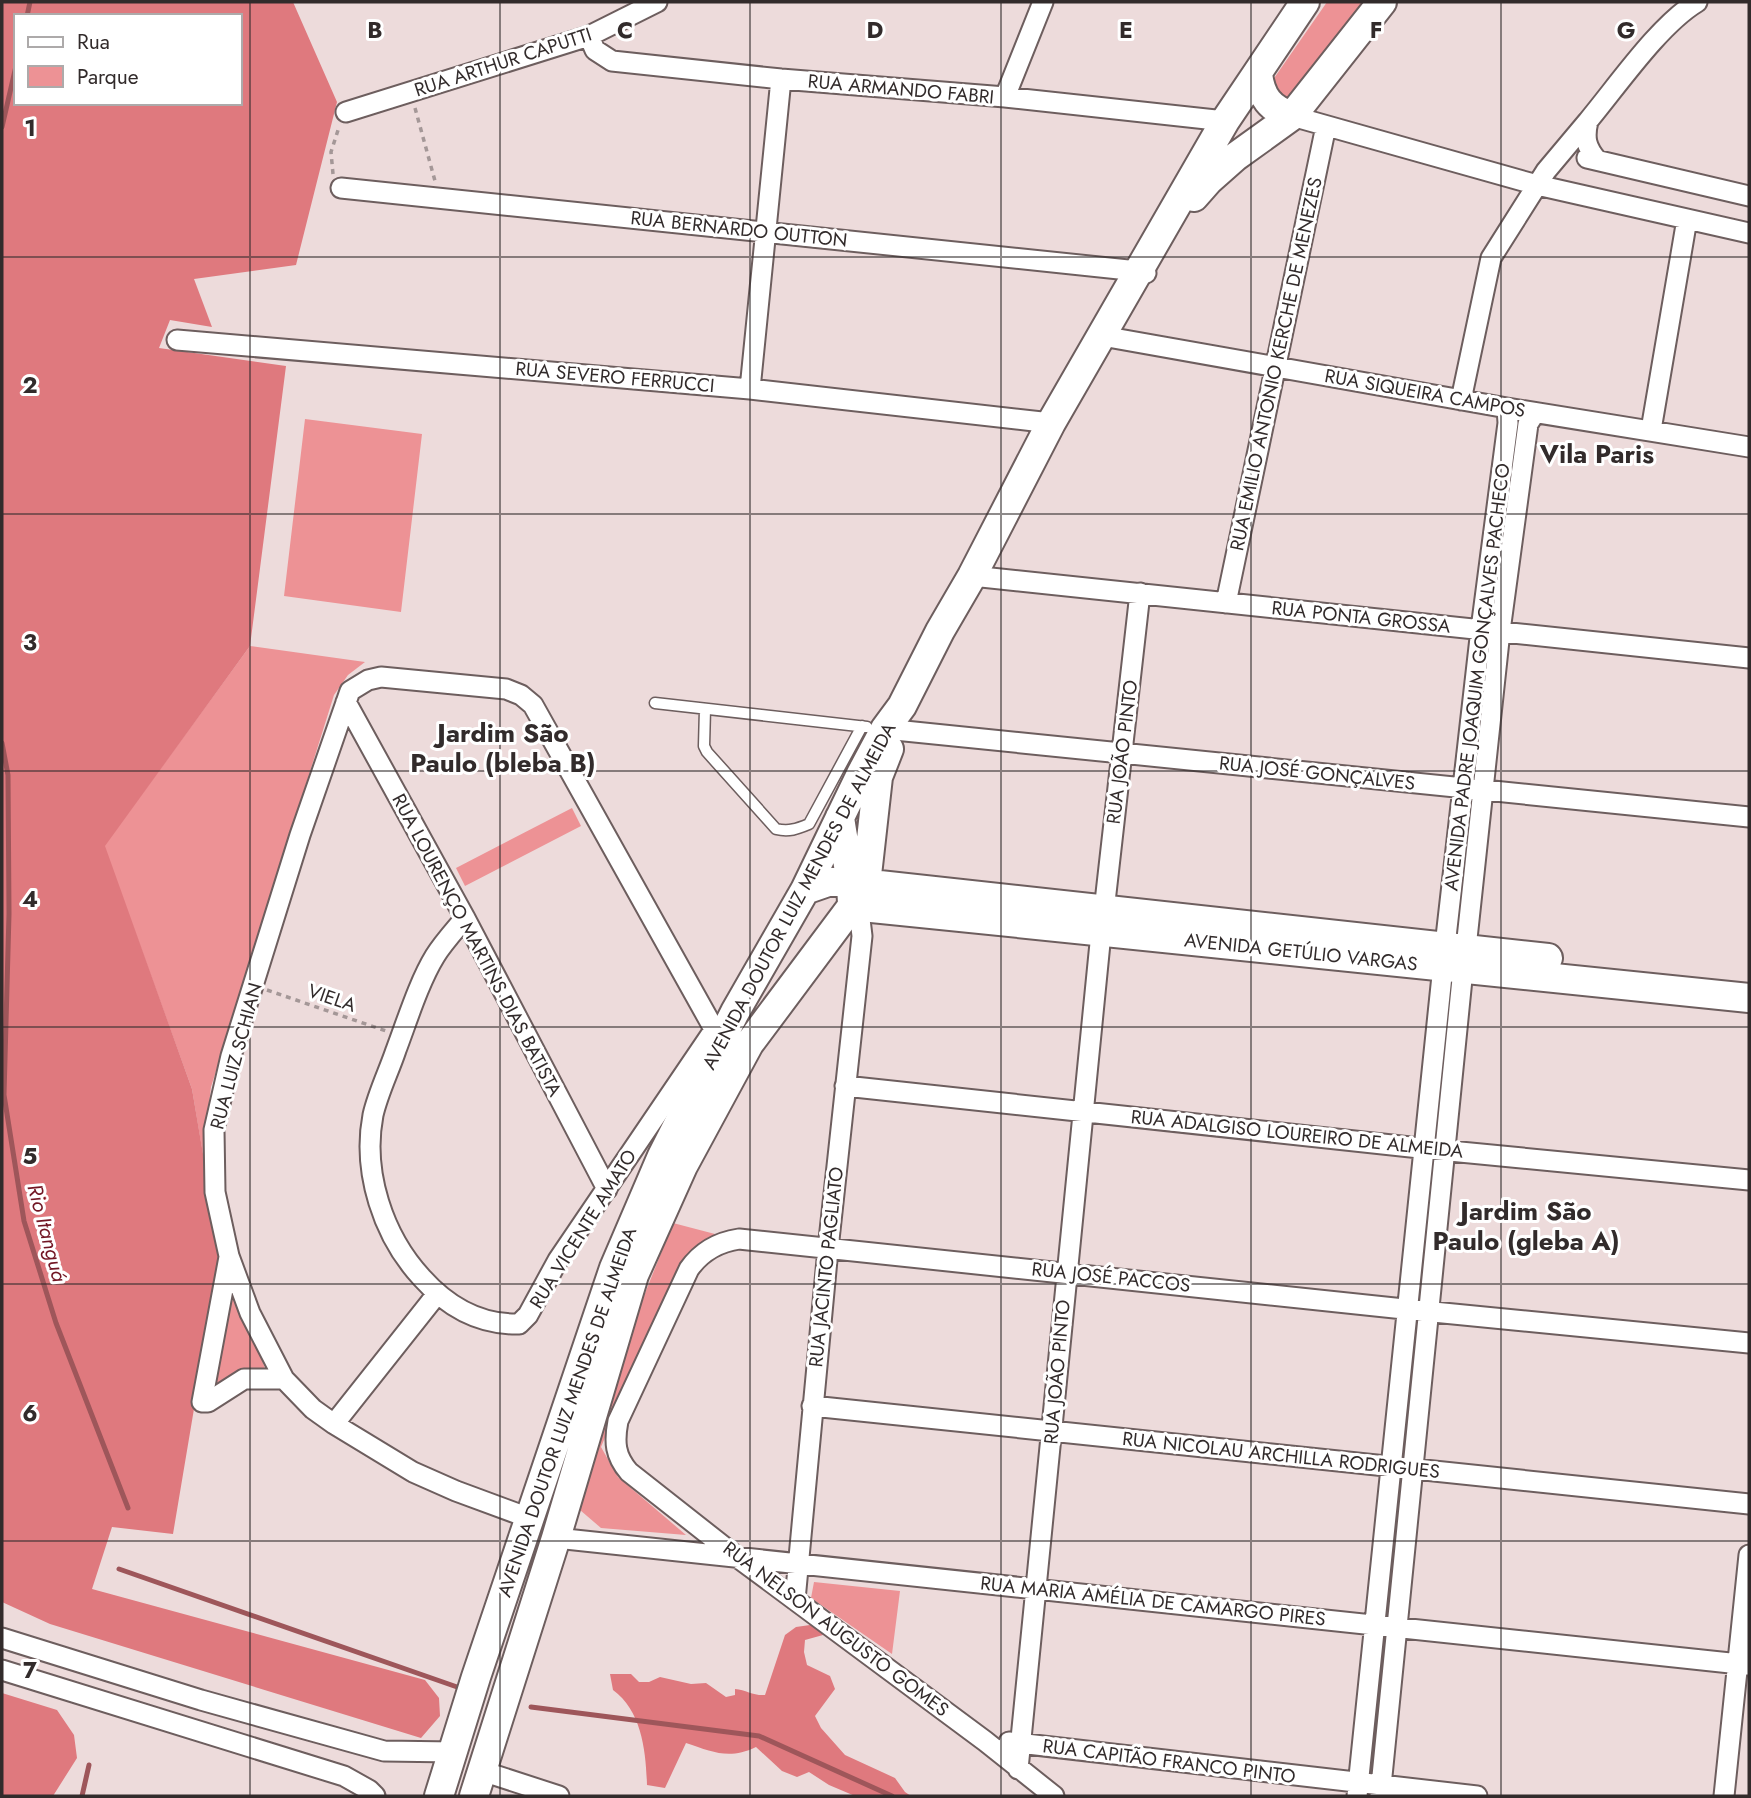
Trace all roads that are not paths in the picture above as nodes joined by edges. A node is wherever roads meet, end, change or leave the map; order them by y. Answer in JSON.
{"nodes":[{"id":1,"x":657,"y":2,"type":"edge"},
{"id":2,"x":1044,"y":2,"type":"edge"},
{"id":3,"x":1306,"y":2,"type":"edge"},
{"id":4,"x":1382,"y":2,"type":"edge"},
{"id":5,"x":1698,"y":2,"type":"edge"},
{"id":6,"x":589,"y":36,"type":"junction"},
{"id":7,"x":1258,"y":74,"type":"junction"},
{"id":8,"x":781,"y":79,"type":"junction"},
{"id":9,"x":1005,"y":97,"type":"junction"},
{"id":10,"x":346,"y":113,"type":"road end"},
{"id":11,"x":1292,"y":116,"type":"junction"},
{"id":12,"x":1225,"y":121,"type":"junction"},
{"id":13,"x":1588,"y":121,"type":"junction"},
{"id":14,"x":1326,"y":126,"type":"junction"},
{"id":15,"x":1561,"y":152,"type":"junction"},
{"id":16,"x":1597,"y":160,"type":"junction"},
{"id":17,"x":1536,"y":185,"type":"junction"},
{"id":18,"x":341,"y":188,"type":"road end"},
{"id":19,"x":1749,"y":196,"type":"edge"},
{"id":20,"x":1687,"y":219,"type":"junction"},
{"id":21,"x":766,"y":232,"type":"junction"},
{"id":22,"x":1749,"y":233,"type":"edge"},
{"id":23,"x":1137,"y":279,"type":"junction"},
{"id":24,"x":1102,"y":336,"type":"junction"},
{"id":25,"x":177,"y":340,"type":"dead end"},
{"id":26,"x":1275,"y":366,"type":"junction"},
{"id":27,"x":750,"y":389,"type":"junction"},
{"id":28,"x":1461,"y":400,"type":"junction"},
{"id":29,"x":1507,"y":408,"type":"junction"},
{"id":30,"x":1535,"y":412,"type":"junction"},
{"id":31,"x":1051,"y":423,"type":"junction"},
{"id":32,"x":1651,"y":430,"type":"junction"},
{"id":33,"x":1749,"y":447,"type":"edge"},
{"id":34,"x":972,"y":576,"type":"junction"},
{"id":35,"x":1140,"y":593,"type":"junction"},
{"id":36,"x":1226,"y":603,"type":"junction"},
{"id":37,"x":1490,"y":630,"type":"junction"},
{"id":38,"x":1749,"y":657,"type":"edge"},
{"id":39,"x":346,"y":702,"type":"junction"},
{"id":40,"x":655,"y":703,"type":"dead end"},
{"id":41,"x":705,"y":709,"type":"junction"},
{"id":42,"x":886,"y":723,"type":"junction"},
{"id":43,"x":1122,"y":753,"type":"junction"},
{"id":44,"x":1472,"y":789,"type":"junction"},
{"id":45,"x":840,"y":817,"type":"junction"},
{"id":46,"x":1749,"y":817,"type":"edge"},
{"id":47,"x":805,"y":890,"type":"junction"},
{"id":48,"x":854,"y":907,"type":"junction"},
{"id":49,"x":465,"y":918,"type":"junction"},
{"id":50,"x":1103,"y":922,"type":"junction"},
{"id":51,"x":1454,"y":957,"type":"junction"},
{"id":52,"x":1749,"y":979,"type":"edge"},
{"id":53,"x":1749,"y":998,"type":"edge"},
{"id":54,"x":725,"y":1021,"type":"junction"},
{"id":55,"x":700,"y":1065,"type":"junction"},
{"id":56,"x":845,"y":1086,"type":"junction"},
{"id":57,"x":1084,"y":1111,"type":"junction"},
{"id":58,"x":1424,"y":1149,"type":"junction"},
{"id":59,"x":1444,"y":1151,"type":"junction"},
{"id":60,"x":1749,"y":1180,"type":"edge"},
{"id":61,"x":607,"y":1189,"type":"junction"},
{"id":62,"x":828,"y":1249,"type":"junction"},
{"id":63,"x":229,"y":1256,"type":"junction"},
{"id":64,"x":1067,"y":1272,"type":"junction"},
{"id":65,"x":436,"y":1294,"type":"junction"},
{"id":66,"x":1406,"y":1309,"type":"junction"},
{"id":67,"x":1428,"y":1312,"type":"junction"},
{"id":68,"x":1749,"y":1343,"type":"edge"},
{"id":69,"x":284,"y":1379,"type":"junction"},
{"id":70,"x":813,"y":1406,"type":"junction"},
{"id":71,"x":334,"y":1424,"type":"junction"},
{"id":72,"x":1052,"y":1431,"type":"junction"},
{"id":73,"x":620,"y":1461,"type":"joint"},
{"id":74,"x":1390,"y":1467,"type":"junction"},
{"id":75,"x":1412,"y":1469,"type":"junction"},
{"id":76,"x":1749,"y":1504,"type":"edge"},
{"id":77,"x":529,"y":1518,"type":"junction"},
{"id":78,"x":556,"y":1538,"type":"junction"},
{"id":79,"x":1749,"y":1555,"type":"edge"},
{"id":80,"x":737,"y":1557,"type":"junction"},
{"id":81,"x":799,"y":1564,"type":"junction"},
{"id":82,"x":1036,"y":1589,"type":"junction"},
{"id":83,"x":795,"y":1600,"type":"junction"},
{"id":84,"x":1374,"y":1625,"type":"junction"},
{"id":85,"x":1396,"y":1628,"type":"junction"},
{"id":86,"x":2,"y":1638,"type":"edge"},
{"id":87,"x":1743,"y":1665,"type":"edge"},
{"id":88,"x":2,"y":1670,"type":"edge"},
{"id":89,"x":195,"y":1698,"type":"junction"},
{"id":90,"x":231,"y":1707,"type":"junction"},
{"id":91,"x":178,"y":1726,"type":"junction"},
{"id":92,"x":218,"y":1737,"type":"junction"},
{"id":93,"x":985,"y":1741,"type":"junction"},
{"id":94,"x":1020,"y":1743,"type":"junction"},
{"id":95,"x":454,"y":1752,"type":"junction"},
{"id":96,"x":1018,"y":1769,"type":"junction"},
{"id":97,"x":476,"y":1788,"type":"edge"},
{"id":98,"x":1358,"y":1790,"type":"edge"},
{"id":99,"x":1380,"y":1791,"type":"edge"},
{"id":100,"x":375,"y":1796,"type":"edge"},
{"id":101,"x":439,"y":1796,"type":"edge"},
{"id":102,"x":559,"y":1796,"type":"edge"},
{"id":103,"x":1054,"y":1796,"type":"edge"},
{"id":104,"x":1477,"y":1796,"type":"edge"},
{"id":105,"x":1724,"y":1796,"type":"edge"}],
"edges":[{"from":1,"to":6,"type":"street","name":"RUA ARTHUR CAPUTTI"},
{"from":2,"to":9,"type":"street"},
{"from":3,"to":7,"type":"main road","name":"AVENIDA DOUTOR LUIZ MENDES DE ALMEIDA"},
{"from":4,"to":11,"type":"main road","name":"AVENIDA DOUTOR LUIZ MENDES DE ALMEIDA"},
{"from":5,"to":13,"type":"street"},
{"from":6,"to":8,"type":"street","name":"RUA ARMANDO FABRI"},
{"from":6,"to":10,"type":"street","name":"RUA ARTHUR CAPUTTI"},
{"from":7,"to":11,"type":"main road"},
{"from":7,"to":12,"type":"main road","name":"AVENIDA DOUTOR LUIZ MENDES DE ALMEIDA"},
{"from":8,"to":9,"type":"street","name":"RUA ARMANDO FABRI"},
{"from":8,"to":21,"type":"street"},
{"from":9,"to":12,"type":"street","name":"RUA ARMANDO FABRI"},
{"from":11,"to":12,"type":"main road"},
{"from":11,"to":14,"type":"street"},
{"from":11,"to":23,"type":"main road","name":"AVENIDA DOUTOR LUIZ MENDES DE ALMEIDA"},
{"from":12,"to":23,"type":"main road","name":"AVENIDA DOUTOR LUIZ MENDES DE ALMEIDA"},
{"from":13,"to":15,"type":"street"},
{"from":13,"to":16,"type":"street"},
{"from":14,"to":17,"type":"street"},
{"from":14,"to":26,"type":"street","name":"RUA EMILIO ANTONIO KERCHE DE MENEZES"},
{"from":15,"to":16,"type":"street"},
{"from":15,"to":17,"type":"street"},
{"from":16,"to":19,"type":"street"},
{"from":17,"to":20,"type":"street"},
{"from":17,"to":28,"type":"street"},
{"from":18,"to":21,"type":"street","name":"RUA BERNARDO OUTTON"},
{"from":20,"to":22,"type":"street"},
{"from":20,"to":32,"type":"street"},
{"from":21,"to":23,"type":"street","name":"RUA BERNARDO OUTTON"},
{"from":21,"to":27,"type":"street"},
{"from":23,"to":24,"type":"main road","name":"AVENIDA DOUTOR LUIZ MENDES DE ALMEIDA"},
{"from":24,"to":26,"type":"street","name":"RUA SIQUEIRA CAMPOS"},
{"from":24,"to":31,"type":"main road","name":"AVENIDA DOUTOR LUIZ MENDES DE ALMEIDA"},
{"from":25,"to":27,"type":"street","name":"RUA SEVERO FERRUCCI"},
{"from":26,"to":28,"type":"street","name":"RUA SIQUEIRA CAMPOS"},
{"from":26,"to":36,"type":"street","name":"RUA EMILIO ANTONIO KERCHE DE MENEZES"},
{"from":27,"to":31,"type":"street","name":"RUA SEVERO FERRUCCI"},
{"from":28,"to":29,"type":"street","name":"RUA SIQUEIRA CAMPOS"},
{"from":29,"to":30,"type":"street","name":"RUA SIQUEIRA CAMPOS"},
{"from":29,"to":37,"type":"street","name":"AVENIDA PADRE JOAQUIM GONÇALVES PACHECO"},
{"from":30,"to":32,"type":"street","name":"RUA SIQUEIRA CAMPOS"},
{"from":30,"to":37,"type":"street","name":"AVENIDA PADRE JOAQUIM GONÇALVES PACHECO"},
{"from":31,"to":34,"type":"main road","name":"AVENIDA DOUTOR LUIZ MENDES DE ALMEIDA"},
{"from":32,"to":33,"type":"street","name":"RUA SIQUEIRA CAMPOS"},
{"from":34,"to":35,"type":"street","name":"RUA PONTA GROSSA"},
{"from":34,"to":42,"type":"main road","name":"AVENIDA DOUTOR LUIZ MENDES DE ALMEIDA"},
{"from":35,"to":36,"type":"street","name":"RUA PONTA GROSSA"},
{"from":35,"to":43,"type":"street","name":"RUA JOÃO PINTO"},
{"from":36,"to":37,"type":"street","name":"RUA PONTA GROSSA"},
{"from":37,"to":38,"type":"street","name":"RUA PONTA GROSSA"},
{"from":37,"to":44,"type":"street","name":"AVENIDA PADRE JOAQUIM GONÇALVES PACHECO"},
{"from":39,"to":49,"type":"street","name":"RUA LOURENÇO MARTINS DIAS BATISTA"},
{"from":39,"to":54,"type":"street"},
{"from":39,"to":63,"type":"street","name":"RUA LUIZ SCHIAN"},
{"from":40,"to":41,"type":"lane"},
{"from":41,"to":42,"type":"lane"},
{"from":41,"to":42,"type":"lane"},
{"from":42,"to":43,"type":"street","name":"RUA JOSÉ GONÇALVES"},
{"from":42,"to":45,"type":"main road","name":"AVENIDA DOUTOR LUIZ MENDES DE ALMEIDA"},
{"from":42,"to":48,"type":"main road","name":"AVENIDA DOUTOR LUIZ MENDES DE ALMEIDA"},
{"from":43,"to":44,"type":"street","name":"RUA JOSÉ GONÇALVES"},
{"from":43,"to":50,"type":"street","name":"RUA JOÃO PINTO"},
{"from":44,"to":46,"type":"street","name":"RUA JOSÉ GONÇALVES"},
{"from":44,"to":51,"type":"street","name":"AVENIDA PADRE JOAQUIM GONÇALVES PACHECO"},
{"from":45,"to":47,"type":"main road","name":"AVENIDA DOUTOR LUIZ MENDES DE ALMEIDA"},
{"from":45,"to":48,"type":"main road"},
{"from":47,"to":48,"type":"main road","name":"AVENIDA GETÚLIO VARGAS"},
{"from":47,"to":54,"type":"main road","name":"AVENIDA DOUTOR LUIZ MENDES DE ALMEIDA"},
{"from":48,"to":50,"type":"main road","name":"AVENIDA GETÚLIO VARGAS"},
{"from":48,"to":56,"type":"street","name":"RUA JACINTO PAGLIATO"},
{"from":48,"to":78,"type":"main road","name":"AVENIDA DOUTOR LUIZ MENDES DE ALMEIDA"},
{"from":49,"to":61,"type":"street","name":"RUA LOURENÇO MARTINS DIAS BATISTA"},
{"from":49,"to":65,"type":"street","name":"RUA VICENTE AMATO"},
{"from":50,"to":51,"type":"main road","name":"AVENIDA GETÚLIO VARGAS"},
{"from":50,"to":57,"type":"street","name":"RUA JOÃO PINTO"},
{"from":51,"to":52,"type":"main road","name":"AVENIDA GETÚLIO VARGAS"},
{"from":51,"to":53,"type":"main road","name":"AVENIDA GETÚLIO VARGAS"},
{"from":51,"to":58,"type":"street","name":"AVENIDA PADRE JOAQUIM GONÇALVES PACHECO"},
{"from":51,"to":59,"type":"street","name":"AVENIDA PADRE JOAQUIM GONÇALVES PACHECO"},
{"from":54,"to":55,"type":"main road","name":"AVENIDA DOUTOR LUIZ MENDES DE ALMEIDA"},
{"from":55,"to":61,"type":"street","name":"RUA VICENTE AMATO"},
{"from":55,"to":77,"type":"main road","name":"AVENIDA DOUTOR LUIZ MENDES DE ALMEIDA"},
{"from":56,"to":57,"type":"street","name":"RUA ADALGISO LOUREIRO DE ALMEIDA"},
{"from":56,"to":62,"type":"street","name":"RUA JACINTO PAGLIATO"},
{"from":57,"to":58,"type":"street","name":"RUA ADALGISO LOUREIRO DE ALMEIDA"},
{"from":57,"to":64,"type":"street","name":"RUA JOÃO PINTO"},
{"from":58,"to":59,"type":"street","name":"RUA ADALGISO LOUREIRO DE ALMEIDA"},
{"from":58,"to":66,"type":"street","name":"AVENIDA PADRE JOAQUIM GONÇALVES PACHECO"},
{"from":59,"to":60,"type":"street","name":"RUA ADALGISO LOUREIRO DE ALMEIDA"},
{"from":59,"to":67,"type":"street","name":"AVENIDA PADRE JOAQUIM GONÇALVES PACHECO"},
{"from":61,"to":65,"type":"street","name":"RUA VICENTE AMATO"},
{"from":62,"to":64,"type":"street","name":"RUA JOSÉ PACCOS"},
{"from":62,"to":70,"type":"street","name":"RUA JACINTO PAGLIATO"},
{"from":62,"to":73,"type":"street","name":"RUA JOSÉ PACCOS"},
{"from":63,"to":69,"type":"street","name":"RUA LUIZ SCHIAN"},
{"from":63,"to":69,"type":"street"},
{"from":64,"to":66,"type":"street","name":"RUA JOSÉ PACCOS"},
{"from":64,"to":72,"type":"street","name":"RUA JOÃO PINTO"},
{"from":65,"to":71,"type":"street"},
{"from":66,"to":67,"type":"street","name":"RUA JOSÉ PACCOS"},
{"from":66,"to":74,"type":"street","name":"AVENIDA PADRE JOAQUIM GONÇALVES PACHECO"},
{"from":67,"to":68,"type":"street","name":"RUA JOSÉ PACCOS"},
{"from":67,"to":75,"type":"street","name":"AVENIDA PADRE JOAQUIM GONÇALVES PACHECO"},
{"from":69,"to":71,"type":"street","name":"RUA LUIZ SCHIAN"},
{"from":70,"to":72,"type":"street","name":"RUA NICOLAU ARCHILLA RODRIGUES"},
{"from":70,"to":81,"type":"street","name":"RUA JACINTO PAGLIATO"},
{"from":71,"to":77,"type":"street","name":"RUA LUIZ SCHIAN"},
{"from":72,"to":74,"type":"street","name":"RUA NICOLAU ARCHILLA RODRIGUES"},
{"from":72,"to":82,"type":"street","name":"RUA JOÃO PINTO"},
{"from":73,"to":80,"type":"street","name":"RUA NELSON AUGUSTO GOMES"},
{"from":74,"to":75,"type":"street","name":"RUA NICOLAU ARCHILLA RODRIGUES"},
{"from":74,"to":84,"type":"street","name":"AVENIDA PADRE JOAQUIM GONÇALVES PACHECO"},
{"from":75,"to":76,"type":"street","name":"RUA NICOLAU ARCHILLA RODRIGUES"},
{"from":75,"to":85,"type":"street","name":"AVENIDA PADRE JOAQUIM GONÇALVES PACHECO"},
{"from":77,"to":95,"type":"main road","name":"AVENIDA DOUTOR LUIZ MENDES DE ALMEIDA"},
{"from":78,"to":80,"type":"street","name":"RUA MARIA AMÉLIA DE CAMARGO PIRES"},
{"from":78,"to":97,"type":"main road","name":"AVENIDA DOUTOR LUIZ MENDES DE ALMEIDA"},
{"from":79,"to":87,"type":"street"},
{"from":80,"to":81,"type":"street","name":"RUA MARIA AMÉLIA DE CAMARGO PIRES"},
{"from":80,"to":83,"type":"street","name":"RUA NELSON AUGUSTO GOMES"},
{"from":81,"to":82,"type":"street","name":"RUA MARIA AMÉLIA DE CAMARGO PIRES"},
{"from":81,"to":83,"type":"street","name":"RUA JACINTO PAGLIATO"},
{"from":82,"to":84,"type":"street","name":"RUA MARIA AMÉLIA DE CAMARGO PIRES"},
{"from":82,"to":94,"type":"street","name":"RUA JOÃO PINTO"},
{"from":83,"to":93,"type":"street","name":"RUA NELSON AUGUSTO GOMES"},
{"from":84,"to":85,"type":"street","name":"RUA MARIA AMÉLIA DE CAMARGO PIRES"},
{"from":84,"to":98,"type":"street","name":"AVENIDA PADRE JOAQUIM GONÇALVES PACHECO"},
{"from":85,"to":87,"type":"street","name":"RUA MARIA AMÉLIA DE CAMARGO PIRES"},
{"from":85,"to":99,"type":"street","name":"AVENIDA PADRE JOAQUIM GONÇALVES PACHECO"},
{"from":86,"to":89,"type":"street"},
{"from":87,"to":105,"type":"street"},
{"from":88,"to":91,"type":"street"},
{"from":89,"to":90,"type":"street"},
{"from":89,"to":91,"type":"street"},
{"from":90,"to":92,"type":"street"},
{"from":90,"to":95,"type":"street"},
{"from":91,"to":92,"type":"street"},
{"from":92,"to":100,"type":"street"},
{"from":93,"to":94,"type":"street","name":"RUA CAPITÃO FRANCO PINTO"},
{"from":93,"to":96,"type":"street","name":"RUA NELSON AUGUSTO GOMES"},
{"from":94,"to":96,"type":"street","name":"RUA JOÃO PINTO"},
{"from":94,"to":98,"type":"street","name":"RUA CAPITÃO FRANCO PINTO"},
{"from":95,"to":97,"type":"main road"},
{"from":95,"to":101,"type":"main road","name":"AVENIDA DOUTOR LUIZ MENDES DE ALMEIDA"},
{"from":96,"to":103,"type":"street","name":"RUA NELSON AUGUSTO GOMES"},
{"from":97,"to":102,"type":"street"},
{"from":98,"to":99,"type":"street","name":"RUA CAPITÃO FRANCO PINTO"},
{"from":99,"to":104,"type":"street","name":"RUA CAPITÃO FRANCO PINTO"}]}
